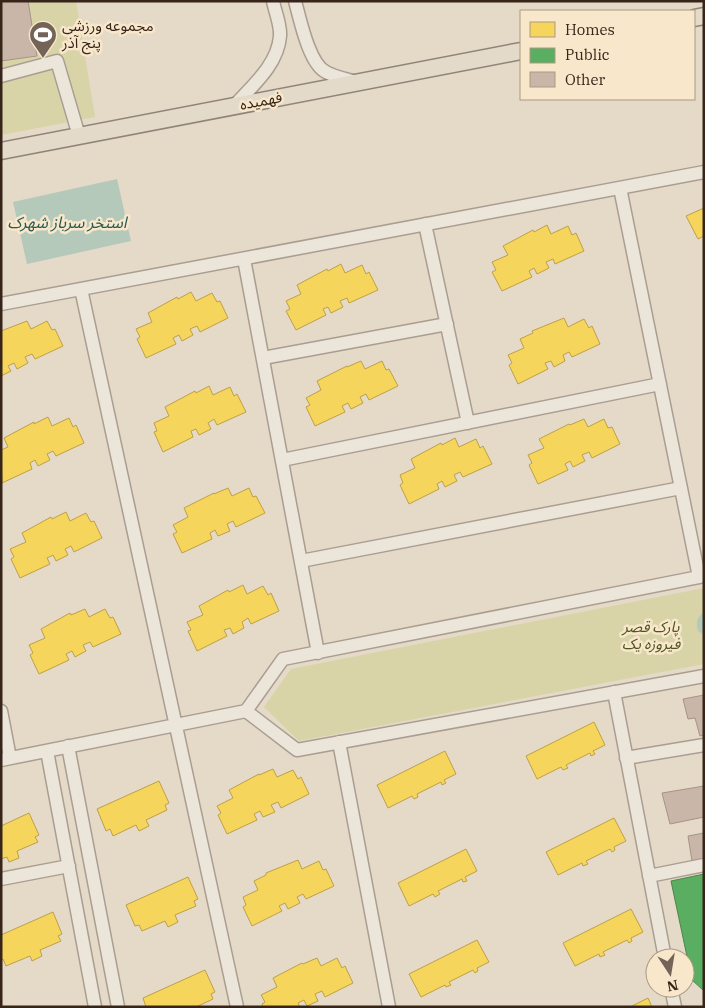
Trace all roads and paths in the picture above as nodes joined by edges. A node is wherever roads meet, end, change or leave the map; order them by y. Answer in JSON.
{"nodes":[{"id":1,"x":273,"y":1,"type":"edge"},
{"id":2,"x":295,"y":1,"type":"edge"},
{"id":3,"x":520,"y":51,"type":"edge"},
{"id":4,"x":1,"y":76,"type":"edge"},
{"id":5,"x":358,"y":82,"type":"junction"},
{"id":6,"x":233,"y":106,"type":"junction"},
{"id":7,"x":79,"y":136,"type":"junction"},
{"id":8,"x":1,"y":151,"type":"edge"},
{"id":9,"x":704,"y":172,"type":"edge"},
{"id":10,"x":620,"y":188,"type":"junction"},
{"id":11,"x":425,"y":224,"type":"junction"},
{"id":12,"x":244,"y":259,"type":"junction"},
{"id":13,"x":80,"y":289,"type":"junction"},
{"id":14,"x":1,"y":304,"type":"edge"},
{"id":15,"x":447,"y":324,"type":"junction"},
{"id":16,"x":263,"y":358,"type":"junction"},
{"id":17,"x":660,"y":384,"type":"junction"},
{"id":18,"x":468,"y":423,"type":"junction"},
{"id":19,"x":282,"y":460,"type":"junction"},
{"id":20,"x":681,"y":488,"type":"junction"},
{"id":21,"x":301,"y":561,"type":"junction"},
{"id":22,"x":701,"y":576,"type":"edge"},
{"id":23,"x":318,"y":653,"type":"junction"},
{"id":24,"x":704,"y":676,"type":"edge"},
{"id":25,"x":614,"y":692,"type":"junction"},
{"id":26,"x":1,"y":711,"type":"edge"},
{"id":27,"x":246,"y":711,"type":"junction"},
{"id":28,"x":176,"y":725,"type":"junction"},
{"id":29,"x":339,"y":742,"type":"junction"},
{"id":30,"x":704,"y":745,"type":"edge"},
{"id":31,"x":68,"y":746,"type":"junction"},
{"id":32,"x":47,"y":751,"type":"junction"},
{"id":33,"x":626,"y":758,"type":"junction"},
{"id":34,"x":6,"y":759,"type":"edge"},
{"id":35,"x":704,"y":865,"type":"edge"},
{"id":36,"x":69,"y":866,"type":"junction"},
{"id":37,"x":649,"y":876,"type":"junction"},
{"id":38,"x":1,"y":879,"type":"edge"},
{"id":39,"x":663,"y":948,"type":"edge"},
{"id":40,"x":95,"y":1007,"type":"edge"},
{"id":41,"x":118,"y":1007,"type":"edge"},
{"id":42,"x":237,"y":1007,"type":"edge"},
{"id":43,"x":388,"y":1007,"type":"edge"}],
"edges":[{"from":1,"to":6,"type":"street"},
{"from":2,"to":5,"type":"street"},
{"from":3,"to":5,"type":"main road","name":"فهمیده"},
{"from":4,"to":7,"type":"street"},
{"from":5,"to":6,"type":"main road","name":"فهمیده"},
{"from":6,"to":7,"type":"main road","name":"فهمیده"},
{"from":7,"to":8,"type":"main road","name":"فهمیده"},
{"from":9,"to":10,"type":"street"},
{"from":10,"to":11,"type":"street"},
{"from":10,"to":17,"type":"street"},
{"from":11,"to":12,"type":"street"},
{"from":11,"to":15,"type":"street"},
{"from":12,"to":13,"type":"street"},
{"from":12,"to":16,"type":"street"},
{"from":13,"to":14,"type":"street"},
{"from":13,"to":28,"type":"street"},
{"from":15,"to":16,"type":"street"},
{"from":15,"to":18,"type":"street"},
{"from":16,"to":19,"type":"street"},
{"from":17,"to":18,"type":"street"},
{"from":17,"to":20,"type":"street"},
{"from":18,"to":19,"type":"street"},
{"from":19,"to":21,"type":"street"},
{"from":20,"to":21,"type":"street"},
{"from":20,"to":22,"type":"street"},
{"from":21,"to":23,"type":"street"},
{"from":22,"to":23,"type":"street"},
{"from":23,"to":27,"type":"street"},
{"from":24,"to":25,"type":"street"},
{"from":25,"to":29,"type":"street"},
{"from":25,"to":33,"type":"street"},
{"from":26,"to":34,"type":"street"},
{"from":27,"to":28,"type":"street"},
{"from":27,"to":29,"type":"street"},
{"from":28,"to":31,"type":"street"},
{"from":28,"to":42,"type":"street"},
{"from":29,"to":43,"type":"street"},
{"from":30,"to":33,"type":"street"},
{"from":31,"to":32,"type":"street"},
{"from":31,"to":41,"type":"street"},
{"from":32,"to":34,"type":"street"},
{"from":32,"to":36,"type":"street"},
{"from":33,"to":37,"type":"street"},
{"from":35,"to":37,"type":"street"},
{"from":36,"to":38,"type":"street"},
{"from":36,"to":40,"type":"street"},
{"from":37,"to":39,"type":"street"}]}
